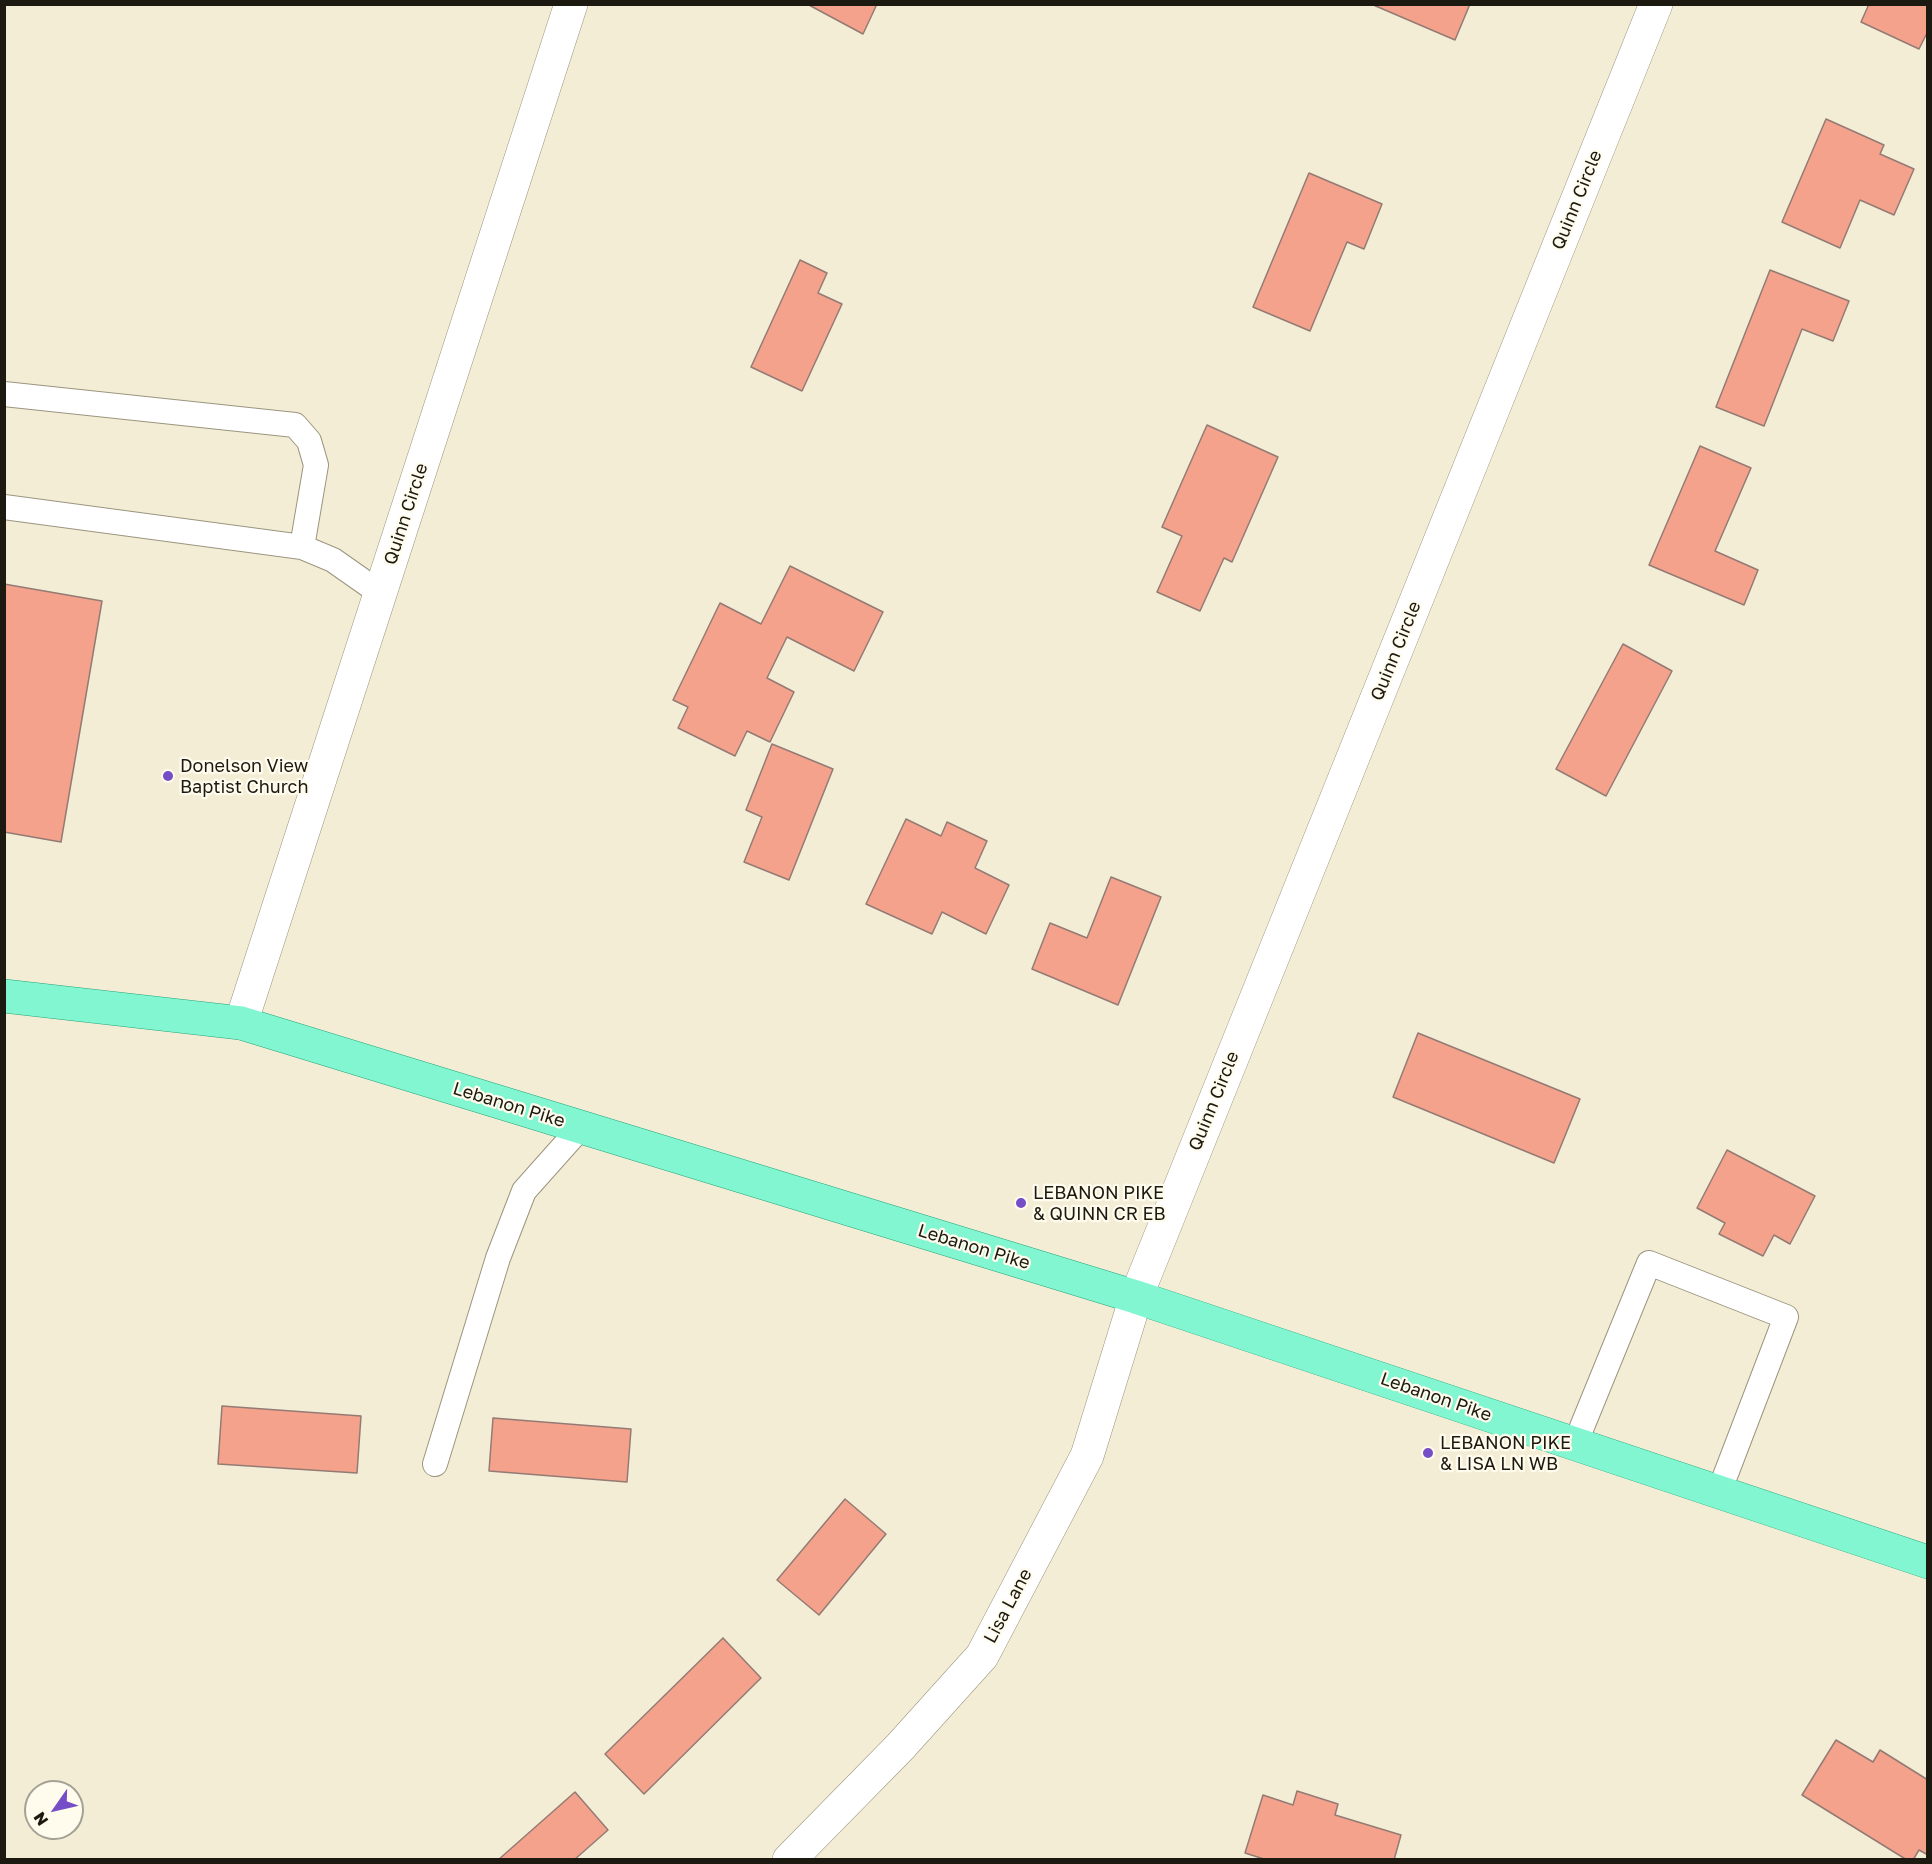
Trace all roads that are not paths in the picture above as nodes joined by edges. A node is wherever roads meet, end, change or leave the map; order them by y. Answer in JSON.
{"nodes":[{"id":1,"x":571,"y":4,"type":"edge"},
{"id":2,"x":1656,"y":4,"type":"edge"},
{"id":3,"x":4,"y":394,"type":"edge"},
{"id":4,"x":4,"y":507,"type":"edge"},
{"id":5,"x":302,"y":547,"type":"junction"},
{"id":6,"x":380,"y":593,"type":"junction"},
{"id":7,"x":4,"y":996,"type":"edge"},
{"id":8,"x":241,"y":1023,"type":"junction"},
{"id":9,"x":581,"y":1127,"type":"junction"},
{"id":10,"x":1136,"y":1297,"type":"junction"},
{"id":11,"x":1575,"y":1444,"type":"junction"},
{"id":12,"x":435,"y":1464,"type":"dead end"},
{"id":13,"x":1719,"y":1492,"type":"junction"},
{"id":14,"x":1928,"y":1562,"type":"edge"},
{"id":15,"x":789,"y":1860,"type":"edge"}],
"edges":[{"from":1,"to":6,"type":"street","name":"Quinn Circle"},
{"from":2,"to":10,"type":"street","name":"Quinn Circle"},
{"from":3,"to":5,"type":"lane"},
{"from":4,"to":5,"type":"lane"},
{"from":5,"to":6,"type":"lane"},
{"from":6,"to":8,"type":"street","name":"Quinn Circle"},
{"from":7,"to":8,"type":"main road","name":"Lebanon Pike"},
{"from":8,"to":9,"type":"main road","name":"Lebanon Pike"},
{"from":9,"to":10,"type":"main road","name":"Lebanon Pike"},
{"from":9,"to":12,"type":"lane"},
{"from":10,"to":11,"type":"main road","name":"Lebanon Pike"},
{"from":10,"to":15,"type":"street","name":"Lisa Lane"},
{"from":11,"to":13,"type":"main road","name":"Lebanon Pike"},
{"from":11,"to":13,"type":"lane"},
{"from":13,"to":14,"type":"main road","name":"Lebanon Pike"}]}
